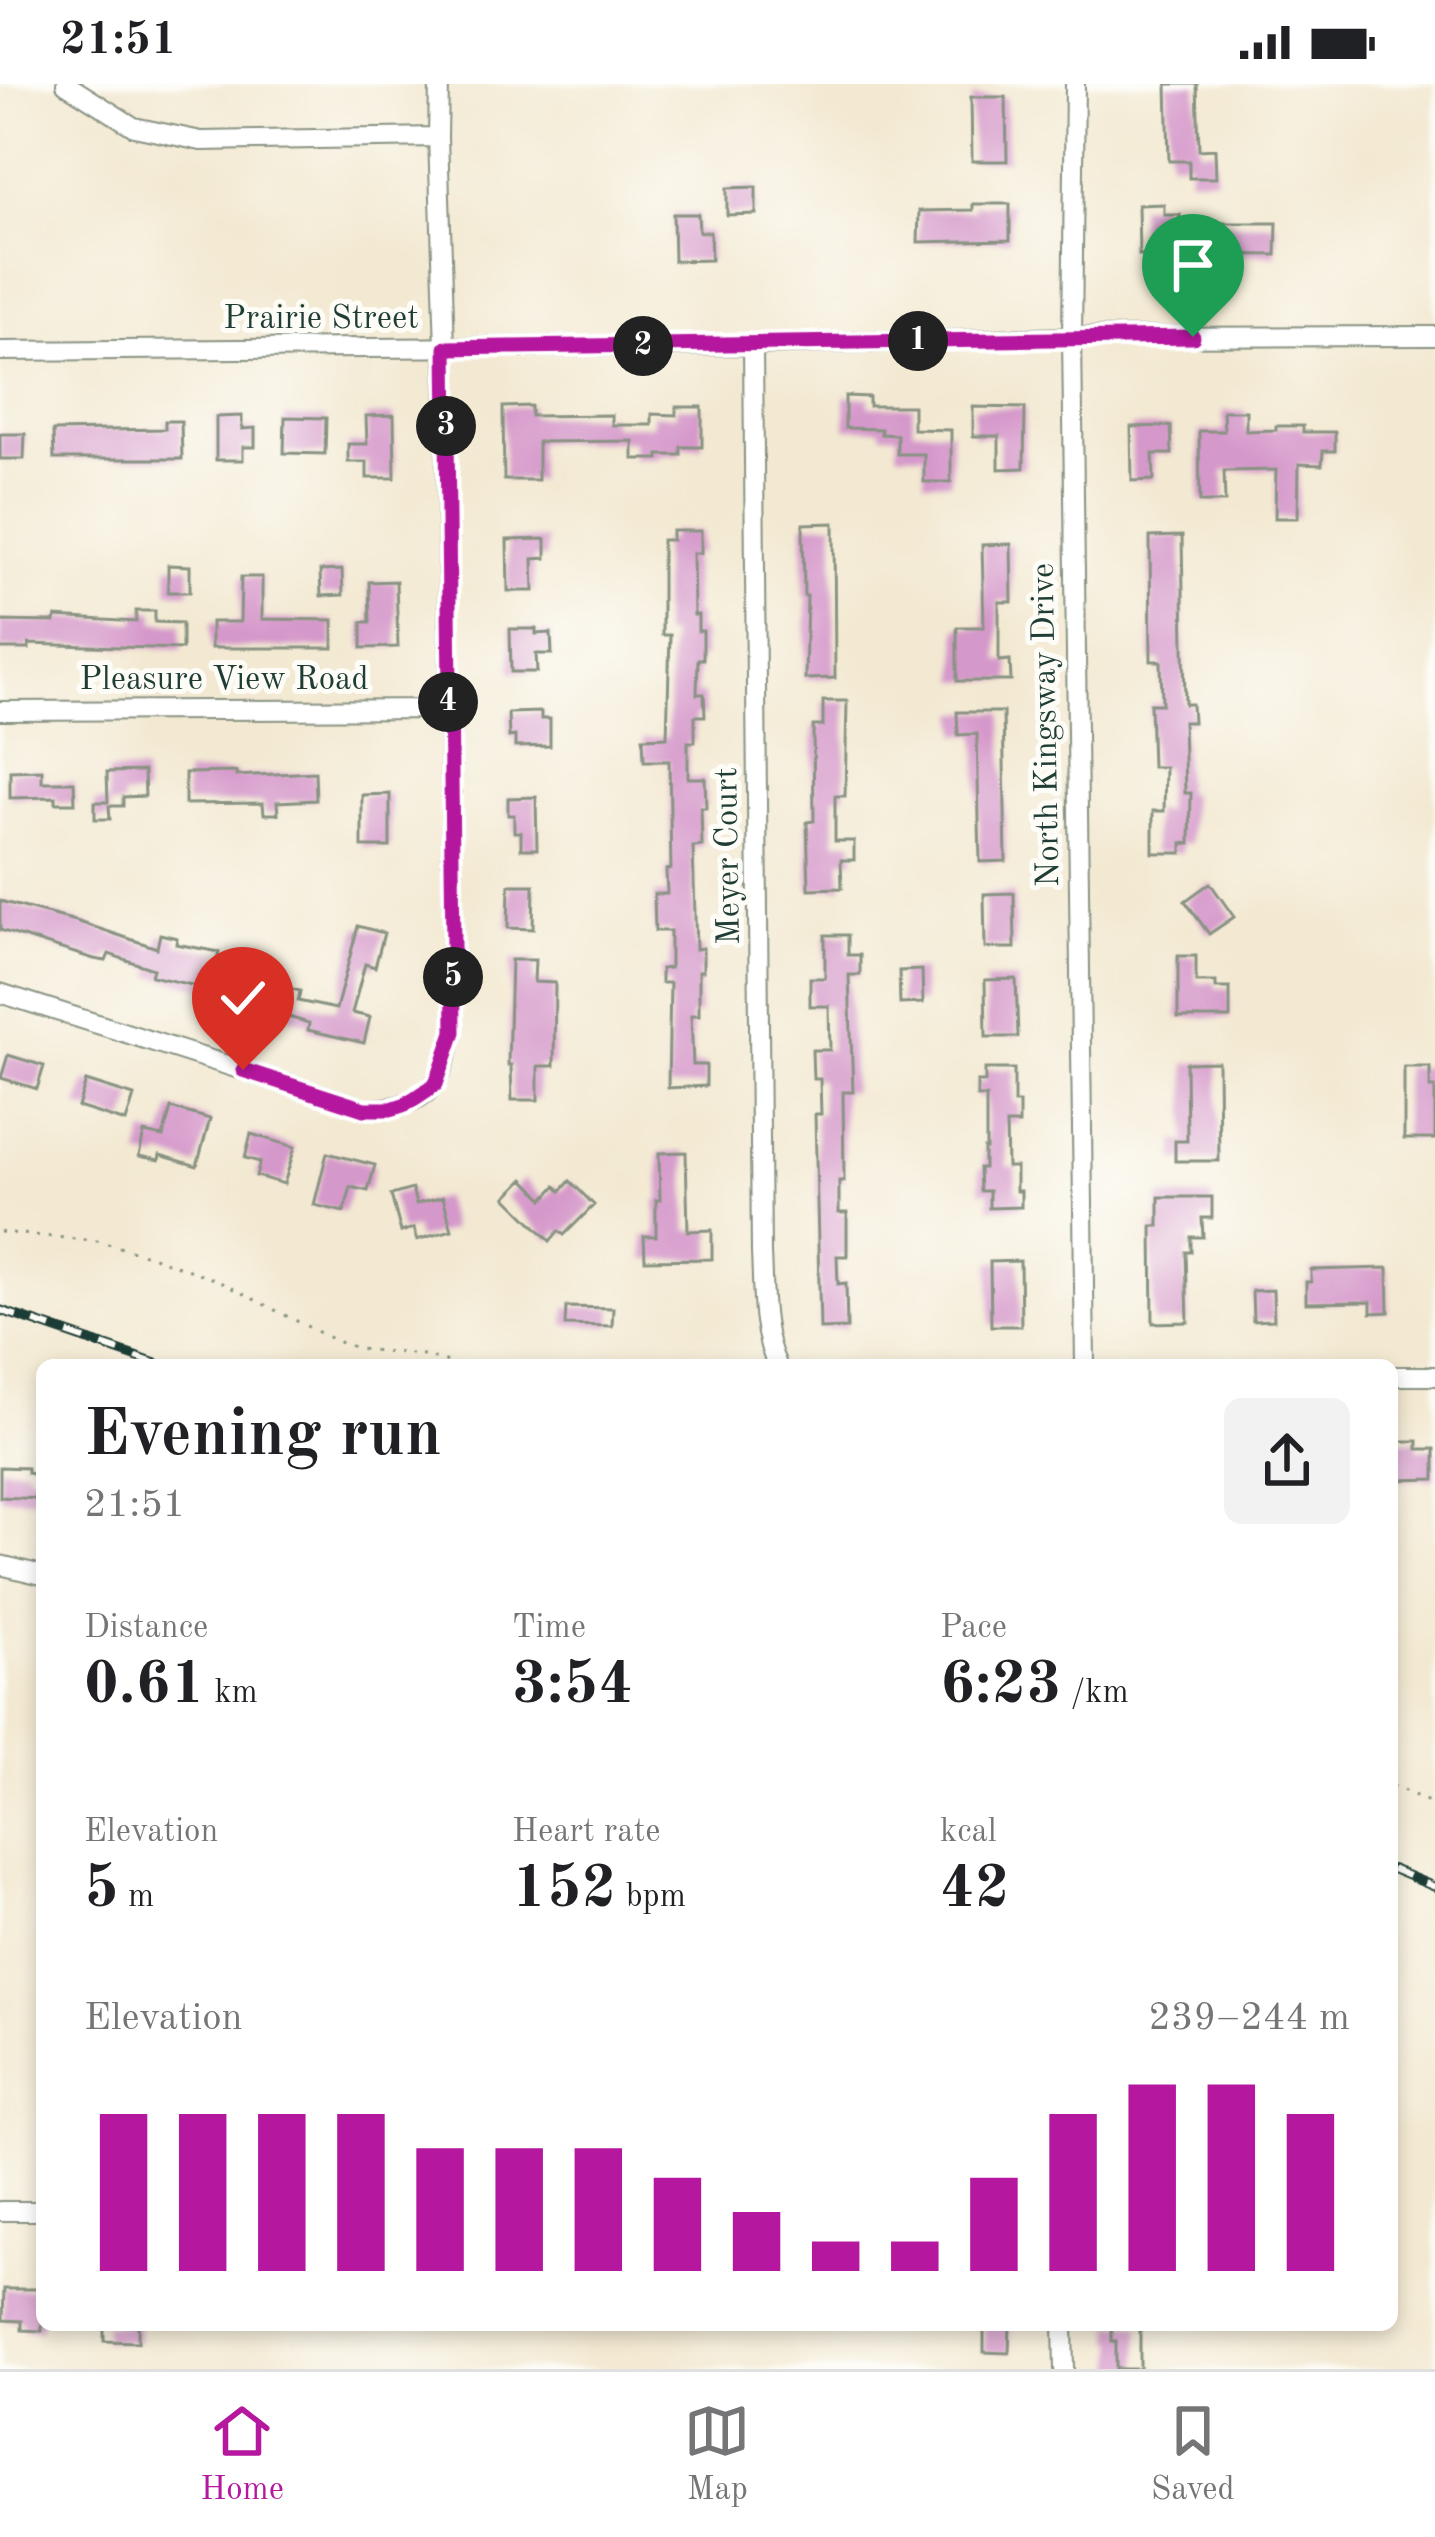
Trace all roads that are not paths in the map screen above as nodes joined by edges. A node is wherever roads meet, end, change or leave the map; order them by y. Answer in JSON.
{"nodes":[{"id":1,"x":66,"y":84,"type":"edge"},
{"id":2,"x":440,"y":84,"type":"edge"},
{"id":3,"x":1075,"y":84,"type":"edge"},
{"id":4,"x":439,"y":137,"type":"junction"},
{"id":5,"x":1435,"y":336,"type":"edge"},
{"id":6,"x":1072,"y":337,"type":"junction"},
{"id":7,"x":753,"y":345,"type":"junction"},
{"id":8,"x":446,"y":348,"type":"junction"},
{"id":9,"x":0,"y":351,"type":"edge"},
{"id":10,"x":448,"y":709,"type":"junction"},
{"id":11,"x":0,"y":711,"type":"edge"},
{"id":12,"x":0,"y":993,"type":"edge"},
{"id":13,"x":775,"y":1359,"type":"edge"},
{"id":14,"x":1084,"y":1359,"type":"edge"},
{"id":15,"x":1398,"y":1376,"type":"edge"},
{"id":16,"x":1435,"y":1376,"type":"edge"},
{"id":17,"x":0,"y":1565,"type":"edge"},
{"id":18,"x":36,"y":1573,"type":"edge"},
{"id":19,"x":0,"y":2211,"type":"edge"},
{"id":20,"x":36,"y":2211,"type":"edge"},
{"id":21,"x":1064,"y":2331,"type":"edge"},
{"id":22,"x":1064,"y":2369,"type":"edge"}],
"edges":[{"from":1,"to":4,"type":"street"},
{"from":2,"to":4,"type":"street"},
{"from":3,"to":6,"type":"street","name":"North Kingsway Drive"},
{"from":4,"to":8,"type":"street"},
{"from":5,"to":6,"type":"street","name":"Prairie Street"},
{"from":6,"to":7,"type":"street","name":"Prairie Street"},
{"from":6,"to":14,"type":"street","name":"North Kingsway Drive"},
{"from":7,"to":8,"type":"street","name":"Prairie Street"},
{"from":7,"to":13,"type":"street","name":"Meyer Court"},
{"from":8,"to":9,"type":"street","name":"Prairie Street"},
{"from":8,"to":10,"type":"street"},
{"from":10,"to":11,"type":"street","name":"Pleasure View Road"},
{"from":10,"to":12,"type":"street"},
{"from":15,"to":16,"type":"street"},
{"from":17,"to":18,"type":"street"},
{"from":19,"to":20,"type":"street"},
{"from":21,"to":22,"type":"street"}]}
